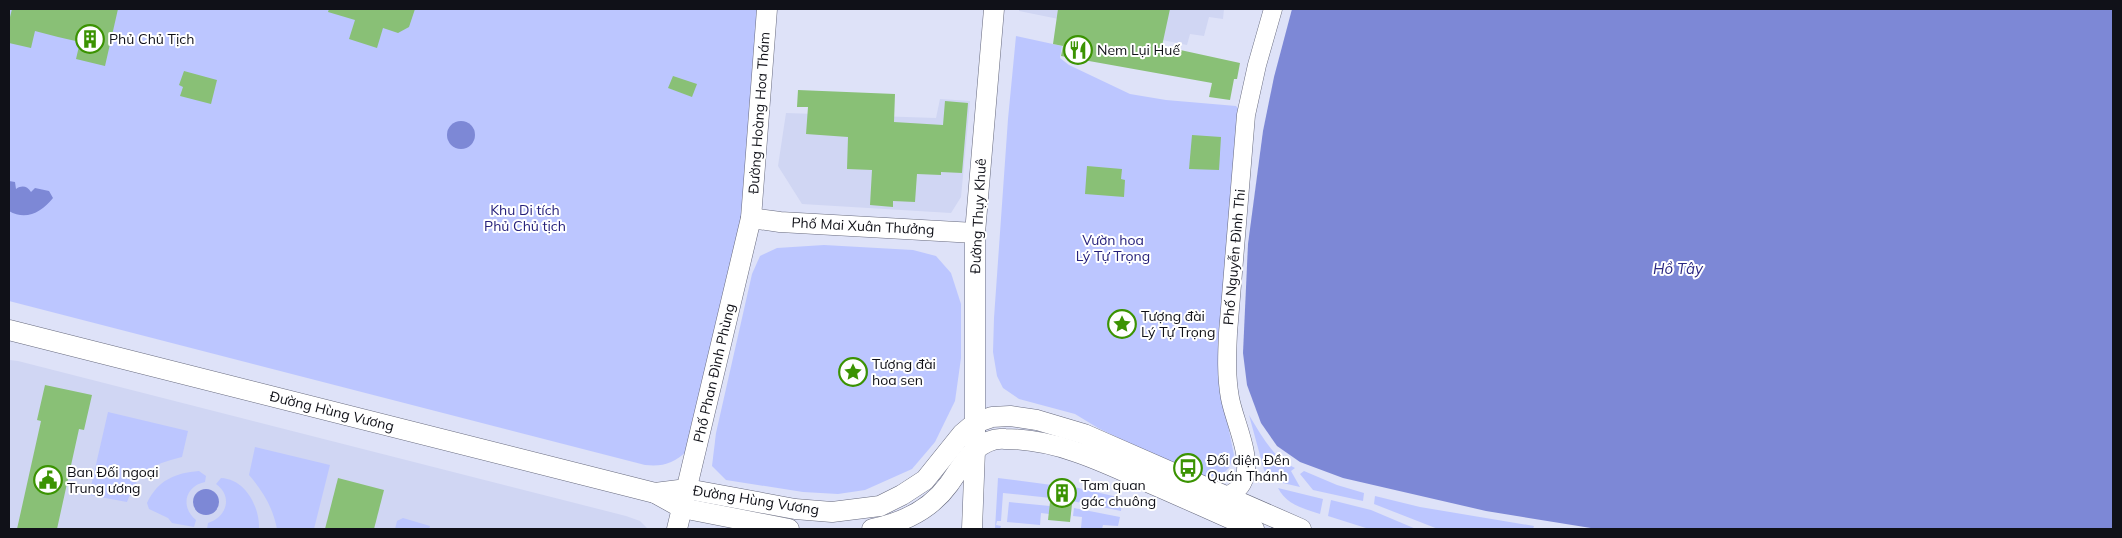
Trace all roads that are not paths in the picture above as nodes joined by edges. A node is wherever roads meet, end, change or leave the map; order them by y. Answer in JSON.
{"nodes":[{"id":1,"x":767,"y":9,"type":"edge"},
{"id":2,"x":994,"y":9,"type":"edge"},
{"id":3,"x":1273,"y":9,"type":"edge"},
{"id":4,"x":751,"y":218,"type":"junction"},
{"id":5,"x":975,"y":233,"type":"junction"},
{"id":6,"x":9,"y":330,"type":"edge"},
{"id":7,"x":975,"y":424,"type":"junction"},
{"id":8,"x":975,"y":450,"type":"junction"},
{"id":9,"x":1225,"y":497,"type":"junction"},
{"id":10,"x":684,"y":499,"type":"junction"},
{"id":11,"x":908,"y":525,"type":"edge"},
{"id":12,"x":677,"y":529,"type":"edge"},
{"id":13,"x":789,"y":529,"type":"edge"},
{"id":14,"x":872,"y":529,"type":"edge"},
{"id":15,"x":972,"y":529,"type":"edge"},
{"id":16,"x":1254,"y":529,"type":"edge"},
{"id":17,"x":1301,"y":529,"type":"edge"}],
"edges":[{"from":1,"to":4,"type":"main road","name":"Đường Hoàng Hoa Thám"},
{"from":2,"to":5,"type":"main road","name":"Đường Thụy Khuê"},
{"from":3,"to":9,"type":"street","name":"Phố Nguyễn Đình Thi"},
{"from":4,"to":5,"type":"main road","name":"Phố Mai Xuân Thưởng"},
{"from":4,"to":10,"type":"main road","name":"Phố Phan Đình Phùng"},
{"from":5,"to":7,"type":"main road","name":"Đường Thụy Khuê"},
{"from":6,"to":10,"type":"main road","name":"Đường Hùng Vương"},
{"from":7,"to":8,"type":"main road","name":"Đường Thụy Khuê"},
{"from":7,"to":9,"type":"main road"},
{"from":7,"to":10,"type":"main road","name":"Đường Hùng Vương"},
{"from":8,"to":11,"type":"main road"},
{"from":8,"to":15,"type":"main road","name":"Đường Thụy Khuê"},
{"from":8,"to":16,"type":"main road"},
{"from":9,"to":17,"type":"main road"},
{"from":10,"to":12,"type":"main road","name":"Phố Phan Đình Phùng"},
{"from":10,"to":13,"type":"main road","name":"Đường Hùng Vương"},
{"from":11,"to":14,"type":"main road"}]}
